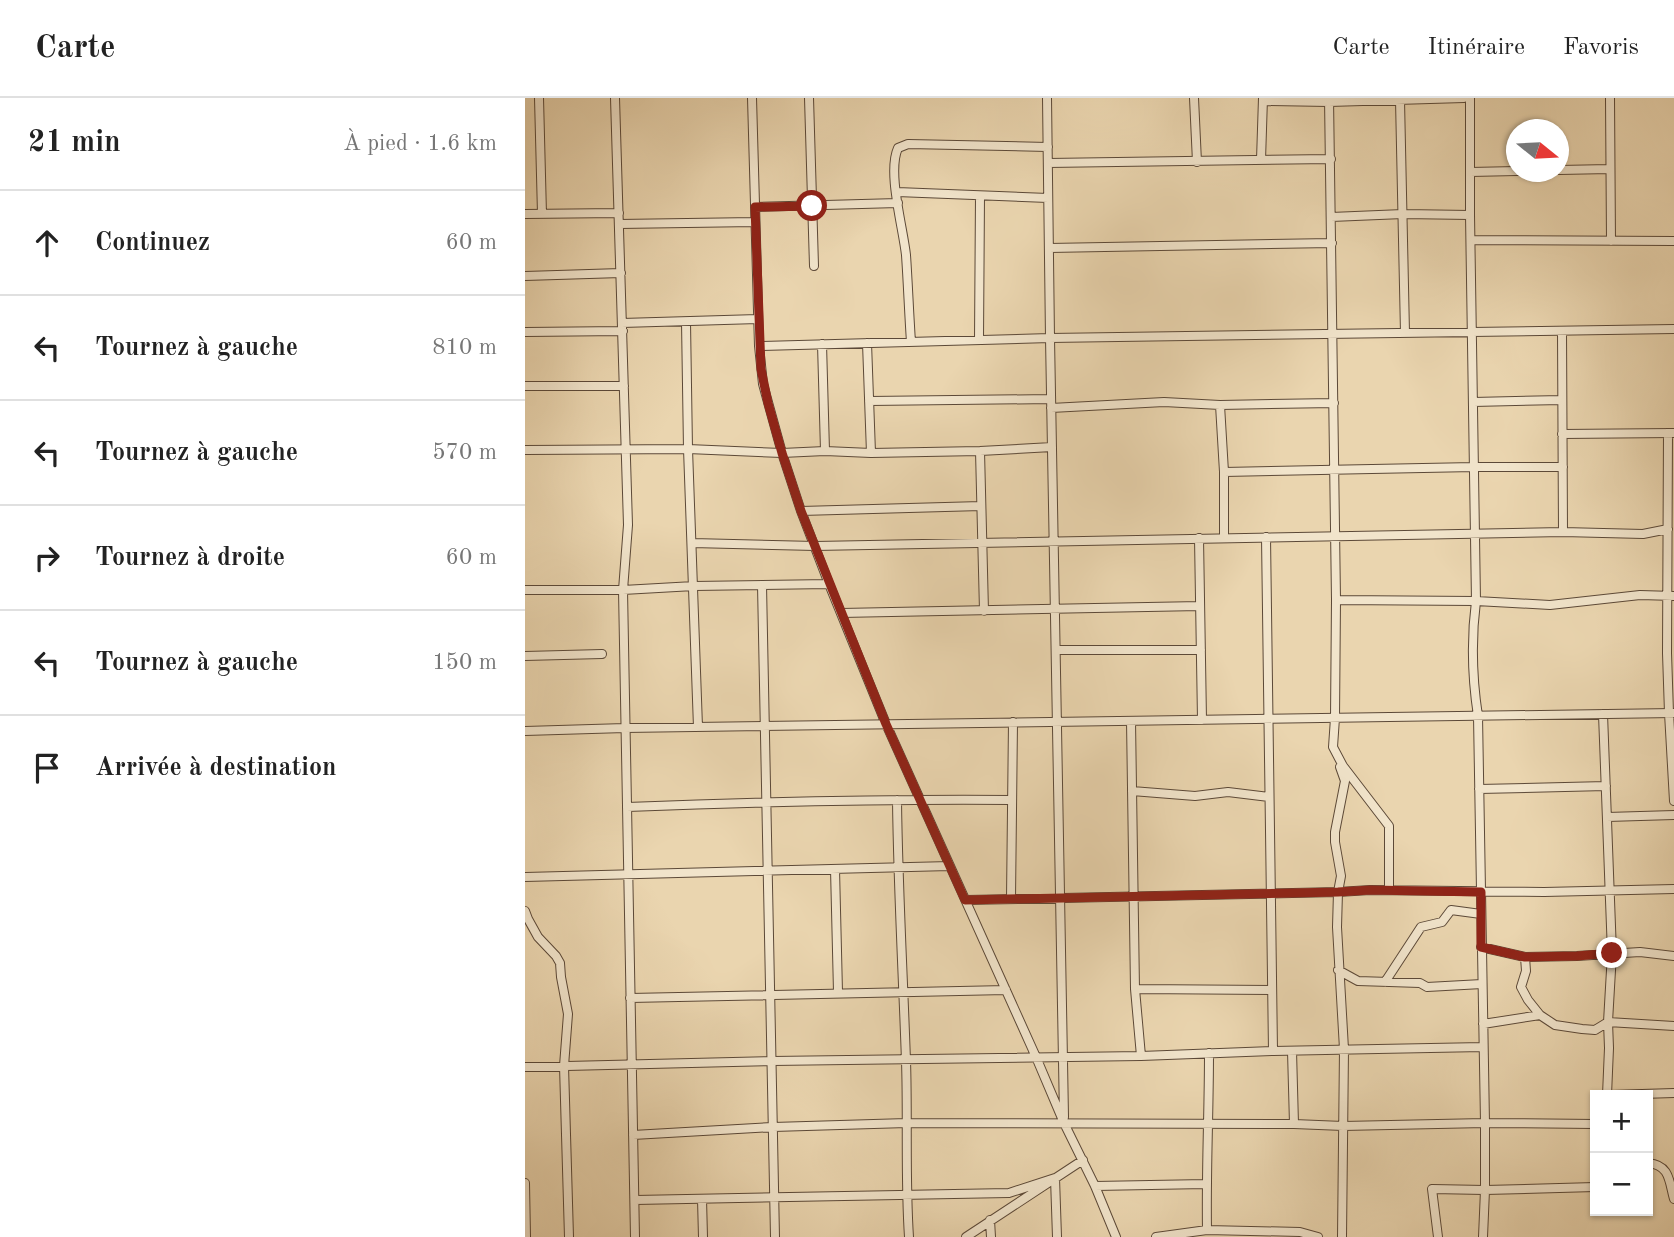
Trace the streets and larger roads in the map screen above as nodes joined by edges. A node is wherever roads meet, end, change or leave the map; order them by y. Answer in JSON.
{"nodes":[{"id":1,"x":539,"y":98,"type":"edge"},
{"id":2,"x":615,"y":98,"type":"edge"},
{"id":3,"x":752,"y":98,"type":"edge"},
{"id":4,"x":809,"y":98,"type":"edge"},
{"id":5,"x":1047,"y":98,"type":"edge"},
{"id":6,"x":1195,"y":98,"type":"edge"},
{"id":7,"x":1464,"y":98,"type":"edge"},
{"id":8,"x":1470,"y":98,"type":"edge"},
{"id":9,"x":1610,"y":98,"type":"edge"},
{"id":10,"x":1263,"y":99,"type":"edge"},
{"id":11,"x":1329,"y":100,"type":"edge"},
{"id":12,"x":1400,"y":100,"type":"junction"},
{"id":13,"x":1048,"y":147,"type":"junction"},
{"id":14,"x":1331,"y":159,"type":"junction"},
{"id":15,"x":1261,"y":160,"type":"junction"},
{"id":16,"x":1197,"y":162,"type":"junction"},
{"id":17,"x":1048,"y":163,"type":"junction"},
{"id":18,"x":1610,"y":169,"type":"junction"},
{"id":19,"x":1569,"y":170,"type":"edge"},
{"id":20,"x":1506,"y":171,"type":"edge"},
{"id":21,"x":1470,"y":172,"type":"junction"},
{"id":22,"x":897,"y":192,"type":"junction"},
{"id":23,"x":979,"y":196,"type":"junction"},
{"id":24,"x":1048,"y":198,"type":"junction"},
{"id":25,"x":898,"y":203,"type":"junction"},
{"id":26,"x":812,"y":206,"type":"junction"},
{"id":27,"x":755,"y":207,"type":"junction"},
{"id":28,"x":619,"y":213,"type":"junction"},
{"id":29,"x":525,"y":214,"type":"edge"},
{"id":30,"x":542,"y":214,"type":"junction"},
{"id":31,"x":1403,"y":214,"type":"junction"},
{"id":32,"x":1470,"y":215,"type":"junction"},
{"id":33,"x":1331,"y":217,"type":"junction"},
{"id":34,"x":755,"y":222,"type":"junction"},
{"id":35,"x":619,"y":224,"type":"junction"},
{"id":36,"x":1471,"y":240,"type":"junction"},
{"id":37,"x":1611,"y":241,"type":"junction"},
{"id":38,"x":1674,"y":241,"type":"edge"},
{"id":39,"x":1332,"y":243,"type":"junction"},
{"id":40,"x":1049,"y":248,"type":"junction"},
{"id":41,"x":814,"y":266,"type":"dead end"},
{"id":42,"x":621,"y":274,"type":"junction"},
{"id":43,"x":525,"y":276,"type":"edge"},
{"id":44,"x":758,"y":319,"type":"junction"},
{"id":45,"x":686,"y":322,"type":"junction"},
{"id":46,"x":622,"y":327,"type":"junction"},
{"id":47,"x":1674,"y":329,"type":"edge"},
{"id":48,"x":1562,"y":331,"type":"junction"},
{"id":49,"x":525,"y":332,"type":"edge"},
{"id":50,"x":1472,"y":332,"type":"junction"},
{"id":51,"x":1405,"y":333,"type":"junction"},
{"id":52,"x":1333,"y":334,"type":"junction"},
{"id":53,"x":1050,"y":338,"type":"junction"},
{"id":54,"x":979,"y":340,"type":"junction"},
{"id":55,"x":911,"y":342,"type":"junction"},
{"id":56,"x":867,"y":343,"type":"junction"},
{"id":57,"x":822,"y":344,"type":"junction"},
{"id":58,"x":759,"y":346,"type":"junction"},
{"id":59,"x":525,"y":386,"type":"edge"},
{"id":60,"x":624,"y":386,"type":"junction"},
{"id":61,"x":1562,"y":400,"type":"junction"},
{"id":62,"x":869,"y":401,"type":"junction"},
{"id":63,"x":1473,"y":401,"type":"junction"},
{"id":64,"x":1334,"y":403,"type":"junction"},
{"id":65,"x":1051,"y":404,"type":"junction"},
{"id":66,"x":1220,"y":405,"type":"junction"},
{"id":67,"x":1671,"y":433,"type":"edge"},
{"id":68,"x":1562,"y":434,"type":"junction"},
{"id":69,"x":1052,"y":447,"type":"junction"},
{"id":70,"x":625,"y":449,"type":"junction"},
{"id":71,"x":688,"y":449,"type":"junction"},
{"id":72,"x":525,"y":450,"type":"edge"},
{"id":73,"x":825,"y":451,"type":"junction"},
{"id":74,"x":980,"y":451,"type":"junction"},
{"id":75,"x":782,"y":453,"type":"junction"},
{"id":76,"x":871,"y":453,"type":"junction"},
{"id":77,"x":1474,"y":467,"type":"junction"},
{"id":78,"x":1563,"y":467,"type":"junction"},
{"id":79,"x":1334,"y":471,"type":"junction"},
{"id":80,"x":1224,"y":472,"type":"junction"},
{"id":81,"x":1671,"y":487,"type":"edge"},
{"id":82,"x":981,"y":506,"type":"junction"},
{"id":83,"x":801,"y":511,"type":"junction"},
{"id":84,"x":1668,"y":529,"type":"junction"},
{"id":85,"x":1563,"y":532,"type":"junction"},
{"id":86,"x":1475,"y":533,"type":"junction"},
{"id":87,"x":1335,"y":536,"type":"junction"},
{"id":88,"x":1224,"y":537,"type":"junction"},
{"id":89,"x":1266,"y":537,"type":"junction"},
{"id":90,"x":1199,"y":538,"type":"junction"},
{"id":91,"x":1053,"y":540,"type":"junction"},
{"id":92,"x":692,"y":543,"type":"junction"},
{"id":93,"x":982,"y":543,"type":"junction"},
{"id":94,"x":815,"y":546,"type":"junction"},
{"id":95,"x":829,"y":583,"type":"junction"},
{"id":96,"x":762,"y":585,"type":"junction"},
{"id":97,"x":694,"y":586,"type":"junction"},
{"id":98,"x":525,"y":590,"type":"edge"},
{"id":99,"x":623,"y":590,"type":"junction"},
{"id":100,"x":1671,"y":596,"type":"edge"},
{"id":101,"x":1336,"y":600,"type":"junction"},
{"id":102,"x":1476,"y":601,"type":"junction"},
{"id":103,"x":1200,"y":606,"type":"junction"},
{"id":104,"x":1055,"y":610,"type":"junction"},
{"id":105,"x":984,"y":611,"type":"junction"},
{"id":106,"x":841,"y":614,"type":"junction"},
{"id":107,"x":1056,"y":650,"type":"junction"},
{"id":108,"x":1201,"y":650,"type":"junction"},
{"id":109,"x":602,"y":654,"type":"dead end"},
{"id":110,"x":525,"y":656,"type":"edge"},
{"id":111,"x":1671,"y":713,"type":"edge"},
{"id":112,"x":1603,"y":714,"type":"junction"},
{"id":113,"x":1478,"y":716,"type":"junction"},
{"id":114,"x":1335,"y":718,"type":"junction"},
{"id":115,"x":1268,"y":719,"type":"junction"},
{"id":116,"x":1202,"y":720,"type":"junction"},
{"id":117,"x":1131,"y":721,"type":"junction"},
{"id":118,"x":1013,"y":722,"type":"junction"},
{"id":119,"x":1057,"y":722,"type":"junction"},
{"id":120,"x":886,"y":724,"type":"junction"},
{"id":121,"x":765,"y":726,"type":"junction"},
{"id":122,"x":698,"y":727,"type":"junction"},
{"id":123,"x":625,"y":728,"type":"junction"},
{"id":124,"x":525,"y":731,"type":"edge"},
{"id":125,"x":1333,"y":747,"type":"junction"},
{"id":126,"x":1606,"y":786,"type":"junction"},
{"id":127,"x":1479,"y":789,"type":"junction"},
{"id":128,"x":1132,"y":791,"type":"junction"},
{"id":129,"x":1269,"y":797,"type":"junction"},
{"id":130,"x":897,"y":800,"type":"junction"},
{"id":131,"x":921,"y":800,"type":"junction"},
{"id":132,"x":1012,"y":800,"type":"junction"},
{"id":133,"x":1674,"y":801,"type":"edge"},
{"id":134,"x":767,"y":802,"type":"junction"},
{"id":135,"x":627,"y":807,"type":"junction"},
{"id":136,"x":1674,"y":815,"type":"edge"},
{"id":137,"x":1607,"y":817,"type":"junction"},
{"id":138,"x":950,"y":866,"type":"junction"},
{"id":139,"x":898,"y":868,"type":"junction"},
{"id":140,"x":835,"y":869,"type":"junction"},
{"id":141,"x":768,"y":871,"type":"junction"},
{"id":142,"x":628,"y":874,"type":"junction"},
{"id":143,"x":525,"y":877,"type":"edge"},
{"id":144,"x":1674,"y":889,"type":"edge"},
{"id":145,"x":1389,"y":890,"type":"junction"},
{"id":146,"x":1609,"y":891,"type":"junction"},
{"id":147,"x":1338,"y":892,"type":"junction"},
{"id":148,"x":1481,"y":892,"type":"junction"},
{"id":149,"x":1271,"y":894,"type":"junction"},
{"id":150,"x":1134,"y":896,"type":"junction"},
{"id":151,"x":1011,"y":898,"type":"junction"},
{"id":152,"x":1060,"y":898,"type":"junction"},
{"id":153,"x":965,"y":900,"type":"junction"},
{"id":154,"x":525,"y":911,"type":"edge"},
{"id":155,"x":1481,"y":914,"type":"junction"},
{"id":156,"x":1481,"y":947,"type":"junction"},
{"id":157,"x":1612,"y":953,"type":"junction"},
{"id":158,"x":1525,"y":957,"type":"junction"},
{"id":159,"x":1674,"y":957,"type":"edge"},
{"id":160,"x":1338,"y":970,"type":"junction"},
{"id":161,"x":1385,"y":982,"type":"junction"},
{"id":162,"x":1482,"y":984,"type":"junction"},
{"id":163,"x":1136,"y":989,"type":"junction"},
{"id":164,"x":1006,"y":990,"type":"junction"},
{"id":165,"x":1272,"y":990,"type":"junction"},
{"id":166,"x":838,"y":992,"type":"junction"},
{"id":167,"x":902,"y":992,"type":"junction"},
{"id":168,"x":771,"y":994,"type":"junction"},
{"id":169,"x":630,"y":998,"type":"junction"},
{"id":170,"x":1541,"y":1015,"type":"junction"},
{"id":171,"x":1608,"y":1022,"type":"junction"},
{"id":172,"x":1483,"y":1024,"type":"junction"},
{"id":173,"x":1674,"y":1026,"type":"edge"},
{"id":174,"x":1483,"y":1047,"type":"junction"},
{"id":175,"x":1344,"y":1049,"type":"junction"},
{"id":176,"x":1273,"y":1051,"type":"junction"},
{"id":177,"x":1292,"y":1051,"type":"junction"},
{"id":178,"x":1209,"y":1053,"type":"junction"},
{"id":179,"x":1141,"y":1056,"type":"junction"},
{"id":180,"x":1036,"y":1057,"type":"junction"},
{"id":181,"x":1063,"y":1057,"type":"junction"},
{"id":182,"x":906,"y":1059,"type":"junction"},
{"id":183,"x":772,"y":1061,"type":"junction"},
{"id":184,"x":632,"y":1065,"type":"junction"},
{"id":185,"x":564,"y":1066,"type":"junction"},
{"id":186,"x":525,"y":1067,"type":"edge"},
{"id":187,"x":1609,"y":1090,"type":"edge"},
{"id":188,"x":1674,"y":1093,"type":"edge"},
{"id":189,"x":1653,"y":1094,"type":"edge"},
{"id":190,"x":907,"y":1123,"type":"junction"},
{"id":191,"x":1064,"y":1123,"type":"junction"},
{"id":192,"x":1485,"y":1123,"type":"junction"},
{"id":193,"x":1294,"y":1124,"type":"junction"},
{"id":194,"x":1590,"y":1124,"type":"edge"},
{"id":195,"x":1209,"y":1125,"type":"junction"},
{"id":196,"x":1343,"y":1126,"type":"junction"},
{"id":197,"x":773,"y":1127,"type":"junction"},
{"id":198,"x":633,"y":1135,"type":"junction"},
{"id":199,"x":1083,"y":1160,"type":"junction"},
{"id":200,"x":1653,"y":1164,"type":"edge"},
{"id":201,"x":1055,"y":1178,"type":"junction"},
{"id":202,"x":525,"y":1183,"type":"edge"},
{"id":203,"x":1206,"y":1184,"type":"junction"},
{"id":204,"x":1095,"y":1186,"type":"junction"},
{"id":205,"x":1590,"y":1187,"type":"edge"},
{"id":206,"x":1485,"y":1190,"type":"junction"},
{"id":207,"x":907,"y":1196,"type":"junction"},
{"id":208,"x":775,"y":1198,"type":"junction"},
{"id":209,"x":702,"y":1199,"type":"junction"},
{"id":210,"x":1674,"y":1199,"type":"edge"},
{"id":211,"x":635,"y":1200,"type":"junction"},
{"id":212,"x":990,"y":1220,"type":"junction"},
{"id":213,"x":1207,"y":1230,"type":"junction"},
{"id":214,"x":1300,"y":1234,"type":"edge"},
{"id":215,"x":526,"y":1237,"type":"edge"},
{"id":216,"x":569,"y":1237,"type":"edge"},
{"id":217,"x":635,"y":1237,"type":"edge"},
{"id":218,"x":703,"y":1237,"type":"edge"},
{"id":219,"x":775,"y":1237,"type":"edge"},
{"id":220,"x":909,"y":1237,"type":"edge"},
{"id":221,"x":966,"y":1237,"type":"edge"},
{"id":222,"x":991,"y":1237,"type":"edge"},
{"id":223,"x":1057,"y":1237,"type":"edge"},
{"id":224,"x":1117,"y":1237,"type":"edge"},
{"id":225,"x":1156,"y":1237,"type":"edge"},
{"id":226,"x":1318,"y":1237,"type":"edge"},
{"id":227,"x":1342,"y":1237,"type":"edge"},
{"id":228,"x":1438,"y":1237,"type":"edge"},
{"id":229,"x":1483,"y":1237,"type":"edge"}],
"edges":[{"from":1,"to":30,"type":"street"},
{"from":2,"to":28,"type":"street"},
{"from":3,"to":27,"type":"street"},
{"from":4,"to":26,"type":"street"},
{"from":5,"to":13,"type":"street"},
{"from":6,"to":16,"type":"street"},
{"from":7,"to":12,"type":"street"},
{"from":8,"to":21,"type":"street"},
{"from":9,"to":18,"type":"street"},
{"from":10,"to":11,"type":"street"},
{"from":10,"to":15,"type":"street"},
{"from":11,"to":12,"type":"street"},
{"from":11,"to":14,"type":"street"},
{"from":12,"to":31,"type":"street"},
{"from":13,"to":17,"type":"street"},
{"from":13,"to":22,"type":"street"},
{"from":14,"to":15,"type":"street"},
{"from":14,"to":33,"type":"street"},
{"from":15,"to":16,"type":"street"},
{"from":16,"to":17,"type":"street"},
{"from":17,"to":24,"type":"street"},
{"from":18,"to":19,"type":"street"},
{"from":18,"to":37,"type":"street"},
{"from":20,"to":21,"type":"street"},
{"from":21,"to":32,"type":"street"},
{"from":22,"to":23,"type":"street"},
{"from":22,"to":25,"type":"street"},
{"from":23,"to":24,"type":"street"},
{"from":23,"to":54,"type":"street"},
{"from":24,"to":40,"type":"street"},
{"from":25,"to":26,"type":"street"},
{"from":25,"to":55,"type":"street"},
{"from":26,"to":27,"type":"street"},
{"from":26,"to":41,"type":"street"},
{"from":27,"to":34,"type":"street"},
{"from":28,"to":30,"type":"street"},
{"from":28,"to":35,"type":"street"},
{"from":29,"to":30,"type":"street"},
{"from":31,"to":32,"type":"street"},
{"from":31,"to":33,"type":"street"},
{"from":31,"to":51,"type":"street"},
{"from":32,"to":36,"type":"street"},
{"from":33,"to":39,"type":"street"},
{"from":34,"to":35,"type":"street"},
{"from":34,"to":44,"type":"street"},
{"from":35,"to":42,"type":"street"},
{"from":36,"to":37,"type":"street"},
{"from":36,"to":50,"type":"street"},
{"from":37,"to":38,"type":"street"},
{"from":39,"to":40,"type":"street"},
{"from":39,"to":52,"type":"street"},
{"from":40,"to":53,"type":"street"},
{"from":42,"to":43,"type":"street"},
{"from":42,"to":46,"type":"street"},
{"from":44,"to":45,"type":"street"},
{"from":44,"to":58,"type":"street"},
{"from":45,"to":46,"type":"street"},
{"from":45,"to":71,"type":"street"},
{"from":46,"to":49,"type":"street"},
{"from":46,"to":60,"type":"street"},
{"from":47,"to":48,"type":"street"},
{"from":48,"to":50,"type":"street"},
{"from":48,"to":61,"type":"street"},
{"from":50,"to":51,"type":"street"},
{"from":50,"to":63,"type":"street"},
{"from":51,"to":52,"type":"street"},
{"from":52,"to":53,"type":"street"},
{"from":52,"to":64,"type":"street"},
{"from":53,"to":54,"type":"street"},
{"from":53,"to":65,"type":"street"},
{"from":54,"to":55,"type":"street"},
{"from":55,"to":56,"type":"street"},
{"from":56,"to":57,"type":"street"},
{"from":56,"to":62,"type":"street"},
{"from":57,"to":58,"type":"street"},
{"from":57,"to":73,"type":"street"},
{"from":58,"to":75,"type":"street"},
{"from":59,"to":60,"type":"street"},
{"from":60,"to":70,"type":"street"},
{"from":61,"to":63,"type":"street"},
{"from":61,"to":68,"type":"street"},
{"from":62,"to":65,"type":"street"},
{"from":62,"to":76,"type":"street"},
{"from":63,"to":77,"type":"street"},
{"from":64,"to":66,"type":"street"},
{"from":64,"to":79,"type":"street"},
{"from":65,"to":66,"type":"street"},
{"from":65,"to":69,"type":"street"},
{"from":66,"to":80,"type":"street"},
{"from":67,"to":68,"type":"street"},
{"from":67,"to":81,"type":"street"},
{"from":68,"to":78,"type":"street"},
{"from":69,"to":74,"type":"street"},
{"from":69,"to":91,"type":"street"},
{"from":70,"to":71,"type":"street"},
{"from":70,"to":72,"type":"street"},
{"from":70,"to":99,"type":"street"},
{"from":71,"to":75,"type":"street"},
{"from":71,"to":92,"type":"street"},
{"from":73,"to":75,"type":"street"},
{"from":73,"to":76,"type":"street"},
{"from":74,"to":76,"type":"street"},
{"from":74,"to":82,"type":"street"},
{"from":75,"to":83,"type":"street"},
{"from":77,"to":78,"type":"street"},
{"from":77,"to":79,"type":"street"},
{"from":77,"to":86,"type":"street"},
{"from":78,"to":85,"type":"street"},
{"from":79,"to":80,"type":"street"},
{"from":79,"to":87,"type":"street"},
{"from":80,"to":88,"type":"street"},
{"from":81,"to":84,"type":"street"},
{"from":82,"to":83,"type":"street"},
{"from":82,"to":93,"type":"street"},
{"from":83,"to":94,"type":"street"},
{"from":84,"to":85,"type":"street"},
{"from":84,"to":100,"type":"street"},
{"from":85,"to":86,"type":"street"},
{"from":86,"to":87,"type":"street"},
{"from":86,"to":102,"type":"street"},
{"from":87,"to":89,"type":"street"},
{"from":87,"to":101,"type":"street"},
{"from":88,"to":89,"type":"street"},
{"from":88,"to":90,"type":"street"},
{"from":89,"to":115,"type":"street"},
{"from":90,"to":91,"type":"street"},
{"from":90,"to":103,"type":"street"},
{"from":91,"to":93,"type":"street"},
{"from":91,"to":104,"type":"street"},
{"from":92,"to":94,"type":"street"},
{"from":92,"to":97,"type":"street"},
{"from":93,"to":94,"type":"street"},
{"from":93,"to":105,"type":"street"},
{"from":94,"to":95,"type":"street"},
{"from":95,"to":96,"type":"street"},
{"from":95,"to":106,"type":"street"},
{"from":96,"to":97,"type":"street"},
{"from":96,"to":121,"type":"street"},
{"from":97,"to":99,"type":"street"},
{"from":97,"to":122,"type":"street"},
{"from":98,"to":99,"type":"street"},
{"from":99,"to":123,"type":"street"},
{"from":100,"to":102,"type":"street"},
{"from":100,"to":111,"type":"street"},
{"from":101,"to":102,"type":"street"},
{"from":101,"to":114,"type":"street"},
{"from":102,"to":113,"type":"street"},
{"from":103,"to":104,"type":"street"},
{"from":103,"to":108,"type":"street"},
{"from":104,"to":105,"type":"street"},
{"from":104,"to":107,"type":"street"},
{"from":105,"to":106,"type":"street"},
{"from":106,"to":120,"type":"street"},
{"from":107,"to":108,"type":"street"},
{"from":107,"to":119,"type":"street"},
{"from":108,"to":116,"type":"street"},
{"from":109,"to":110,"type":"street"},
{"from":111,"to":112,"type":"street"},
{"from":111,"to":133,"type":"street"},
{"from":112,"to":113,"type":"street"},
{"from":112,"to":126,"type":"street"},
{"from":113,"to":114,"type":"street"},
{"from":113,"to":127,"type":"street"},
{"from":114,"to":115,"type":"street"},
{"from":114,"to":125,"type":"street"},
{"from":115,"to":116,"type":"street"},
{"from":115,"to":129,"type":"street"},
{"from":116,"to":117,"type":"street"},
{"from":117,"to":119,"type":"street"},
{"from":117,"to":128,"type":"street"},
{"from":118,"to":119,"type":"street"},
{"from":118,"to":120,"type":"street"},
{"from":118,"to":132,"type":"street"},
{"from":119,"to":152,"type":"street"},
{"from":120,"to":121,"type":"street"},
{"from":120,"to":131,"type":"street"},
{"from":121,"to":122,"type":"street"},
{"from":121,"to":134,"type":"street"},
{"from":122,"to":123,"type":"street"},
{"from":123,"to":124,"type":"street"},
{"from":123,"to":135,"type":"street"},
{"from":125,"to":145,"type":"street"},
{"from":125,"to":147,"type":"street"},
{"from":126,"to":127,"type":"street"},
{"from":126,"to":137,"type":"street"},
{"from":127,"to":148,"type":"street"},
{"from":128,"to":129,"type":"street"},
{"from":128,"to":150,"type":"street"},
{"from":129,"to":149,"type":"street"},
{"from":130,"to":131,"type":"street"},
{"from":130,"to":134,"type":"street"},
{"from":130,"to":139,"type":"street"},
{"from":131,"to":132,"type":"street"},
{"from":131,"to":138,"type":"street"},
{"from":132,"to":151,"type":"street"},
{"from":134,"to":135,"type":"street"},
{"from":134,"to":141,"type":"street"},
{"from":135,"to":142,"type":"street"},
{"from":136,"to":137,"type":"street"},
{"from":137,"to":146,"type":"street"},
{"from":138,"to":139,"type":"street"},
{"from":138,"to":153,"type":"street"},
{"from":139,"to":140,"type":"street"},
{"from":139,"to":167,"type":"street"},
{"from":140,"to":141,"type":"street"},
{"from":140,"to":166,"type":"street"},
{"from":141,"to":142,"type":"street"},
{"from":141,"to":168,"type":"street"},
{"from":142,"to":143,"type":"street"},
{"from":142,"to":169,"type":"street"},
{"from":144,"to":146,"type":"street"},
{"from":145,"to":147,"type":"street"},
{"from":145,"to":148,"type":"street"},
{"from":146,"to":148,"type":"street"},
{"from":146,"to":157,"type":"street"},
{"from":147,"to":149,"type":"street"},
{"from":147,"to":160,"type":"street"},
{"from":148,"to":155,"type":"street"},
{"from":149,"to":150,"type":"street"},
{"from":149,"to":165,"type":"street"},
{"from":150,"to":152,"type":"street"},
{"from":150,"to":163,"type":"street"},
{"from":151,"to":152,"type":"street"},
{"from":151,"to":153,"type":"street"},
{"from":152,"to":181,"type":"street"},
{"from":153,"to":164,"type":"street"},
{"from":154,"to":185,"type":"street"},
{"from":155,"to":156,"type":"street"},
{"from":155,"to":161,"type":"street"},
{"from":156,"to":158,"type":"street"},
{"from":156,"to":162,"type":"street"},
{"from":157,"to":158,"type":"street"},
{"from":157,"to":159,"type":"street"},
{"from":157,"to":171,"type":"street"},
{"from":158,"to":170,"type":"street"},
{"from":160,"to":161,"type":"street"},
{"from":160,"to":175,"type":"street"},
{"from":161,"to":162,"type":"street"},
{"from":162,"to":172,"type":"street"},
{"from":163,"to":165,"type":"street"},
{"from":163,"to":179,"type":"street"},
{"from":164,"to":167,"type":"street"},
{"from":164,"to":180,"type":"street"},
{"from":165,"to":176,"type":"street"},
{"from":166,"to":167,"type":"street"},
{"from":166,"to":168,"type":"street"},
{"from":167,"to":182,"type":"street"},
{"from":168,"to":169,"type":"street"},
{"from":168,"to":183,"type":"street"},
{"from":169,"to":184,"type":"street"},
{"from":170,"to":171,"type":"street"},
{"from":170,"to":172,"type":"street"},
{"from":171,"to":173,"type":"street"},
{"from":171,"to":187,"type":"street"},
{"from":172,"to":174,"type":"street"},
{"from":174,"to":175,"type":"street"},
{"from":174,"to":192,"type":"street"},
{"from":175,"to":177,"type":"street"},
{"from":175,"to":196,"type":"street"},
{"from":176,"to":177,"type":"street"},
{"from":176,"to":178,"type":"street"},
{"from":177,"to":193,"type":"street"},
{"from":178,"to":179,"type":"street"},
{"from":178,"to":195,"type":"street"},
{"from":179,"to":181,"type":"street"},
{"from":180,"to":181,"type":"street"},
{"from":180,"to":182,"type":"street"},
{"from":180,"to":191,"type":"street"},
{"from":181,"to":191,"type":"street"},
{"from":182,"to":183,"type":"street"},
{"from":182,"to":190,"type":"street"},
{"from":183,"to":184,"type":"street"},
{"from":183,"to":197,"type":"street"},
{"from":184,"to":185,"type":"street"},
{"from":184,"to":198,"type":"street"},
{"from":185,"to":186,"type":"street"},
{"from":185,"to":216,"type":"street"},
{"from":188,"to":189,"type":"street"},
{"from":190,"to":191,"type":"street"},
{"from":190,"to":197,"type":"street"},
{"from":190,"to":207,"type":"street"},
{"from":191,"to":195,"type":"street"},
{"from":191,"to":199,"type":"street"},
{"from":192,"to":194,"type":"street"},
{"from":192,"to":196,"type":"street"},
{"from":192,"to":206,"type":"street"},
{"from":193,"to":195,"type":"street"},
{"from":193,"to":196,"type":"street"},
{"from":195,"to":203,"type":"street"},
{"from":196,"to":227,"type":"street"},
{"from":197,"to":198,"type":"street"},
{"from":197,"to":208,"type":"street"},
{"from":198,"to":211,"type":"street"},
{"from":199,"to":201,"type":"street"},
{"from":199,"to":204,"type":"street"},
{"from":200,"to":210,"type":"street"},
{"from":201,"to":207,"type":"street"},
{"from":201,"to":212,"type":"street"},
{"from":201,"to":223,"type":"street"},
{"from":202,"to":215,"type":"street"},
{"from":203,"to":204,"type":"street"},
{"from":203,"to":213,"type":"street"},
{"from":204,"to":224,"type":"street"},
{"from":205,"to":206,"type":"street"},
{"from":206,"to":228,"type":"street"},
{"from":206,"to":229,"type":"street"},
{"from":207,"to":208,"type":"street"},
{"from":207,"to":220,"type":"street"},
{"from":208,"to":209,"type":"street"},
{"from":208,"to":219,"type":"street"},
{"from":209,"to":211,"type":"street"},
{"from":209,"to":218,"type":"street"},
{"from":211,"to":217,"type":"street"},
{"from":212,"to":221,"type":"street"},
{"from":212,"to":222,"type":"street"},
{"from":213,"to":214,"type":"street"},
{"from":213,"to":225,"type":"street"},
{"from":214,"to":226,"type":"street"}]}
